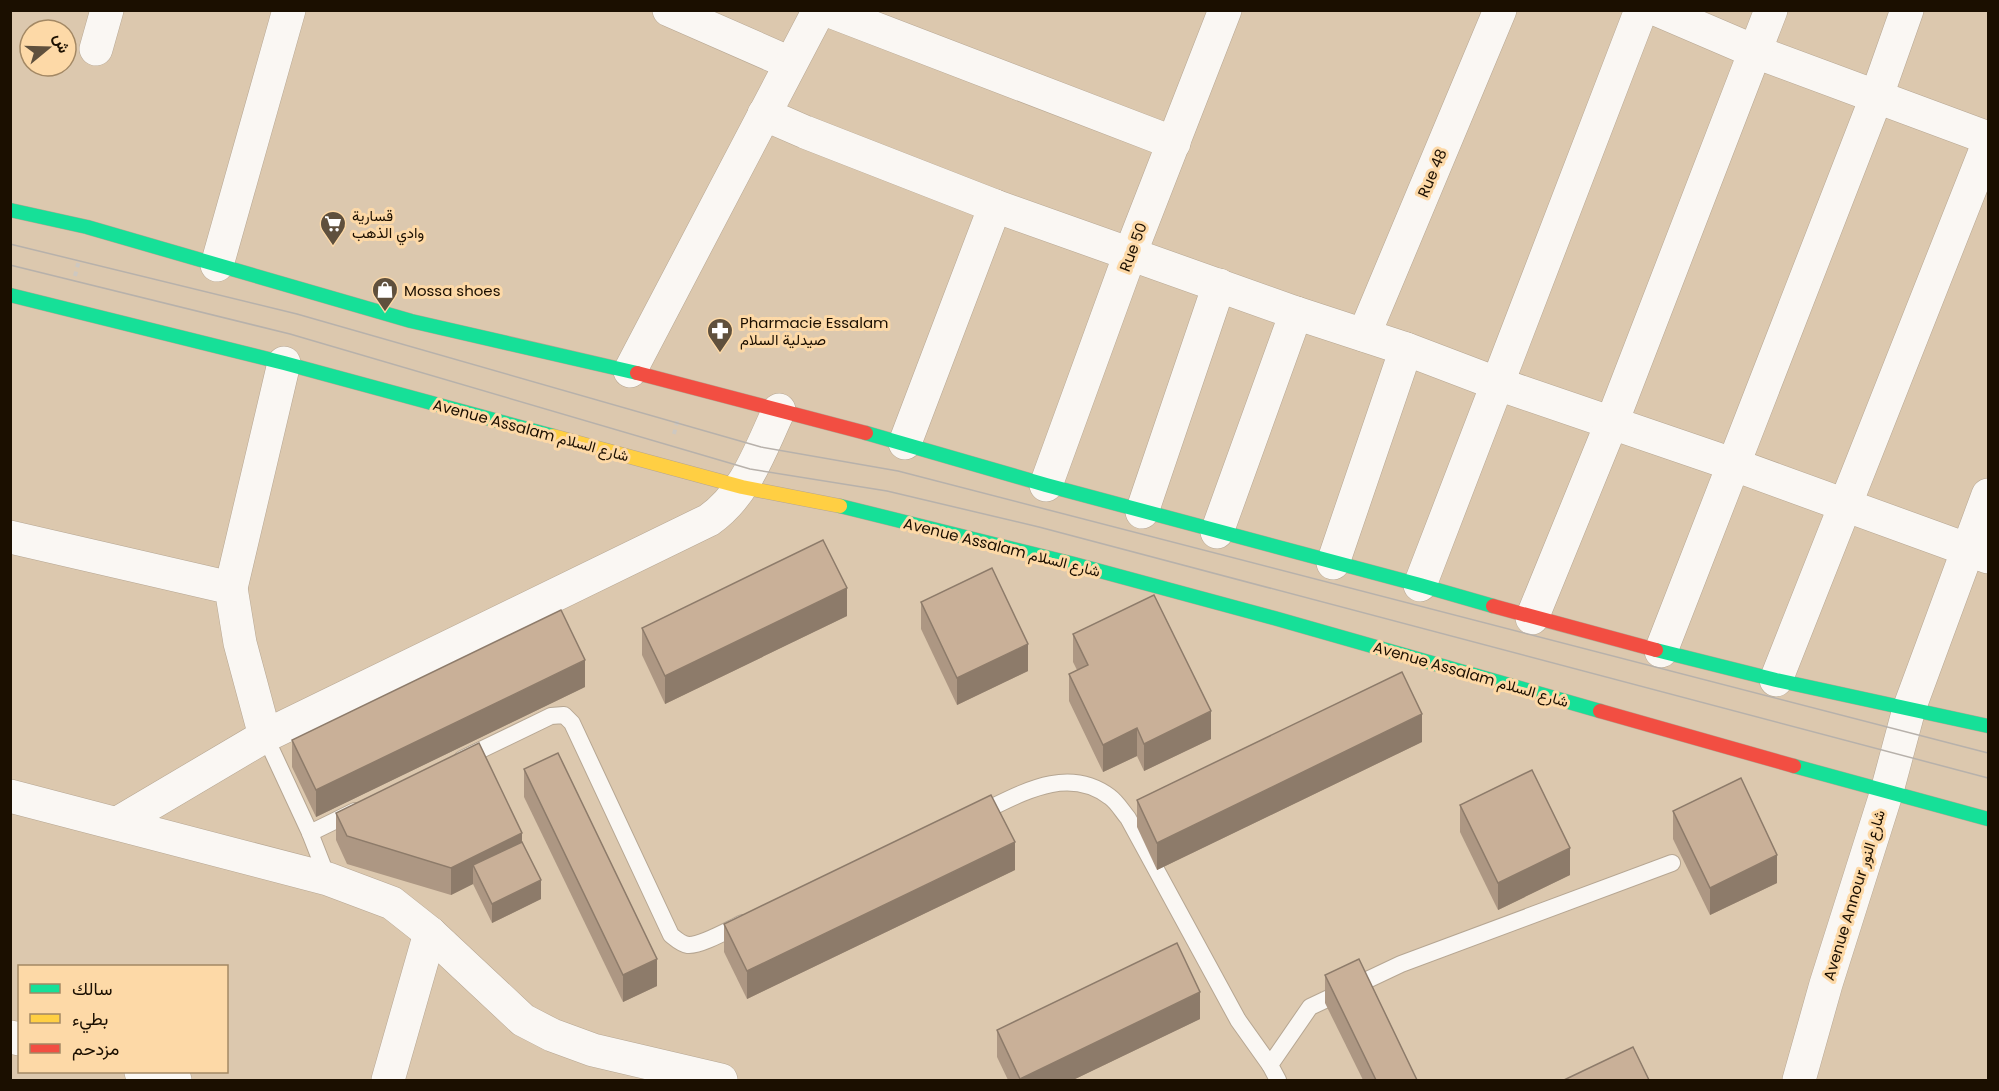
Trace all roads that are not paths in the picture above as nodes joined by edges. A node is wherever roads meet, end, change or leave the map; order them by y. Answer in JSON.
{"nodes":[{"id":1,"x":107,"y":10,"type":"edge"},
{"id":2,"x":289,"y":10,"type":"edge"},
{"id":3,"x":669,"y":10,"type":"edge"},
{"id":4,"x":819,"y":10,"type":"edge"},
{"id":5,"x":827,"y":10,"type":"edge"},
{"id":6,"x":1225,"y":10,"type":"edge"},
{"id":7,"x":1500,"y":10,"type":"edge"},
{"id":8,"x":1641,"y":10,"type":"edge"},
{"id":9,"x":1658,"y":10,"type":"edge"},
{"id":10,"x":1771,"y":10,"type":"edge"},
{"id":11,"x":1907,"y":10,"type":"edge"},
{"id":12,"x":96,"y":49,"type":"dead end"},
{"id":13,"x":1756,"y":52,"type":"junction"},
{"id":14,"x":790,"y":63,"type":"junction"},
{"id":15,"x":1876,"y":98,"type":"junction"},
{"id":16,"x":765,"y":114,"type":"junction"},
{"id":17,"x":1989,"y":138,"type":"edge"},
{"id":18,"x":1174,"y":143,"type":"junction"},
{"id":19,"x":1989,"y":144,"type":"edge"},
{"id":20,"x":995,"y":206,"type":"junction"},
{"id":21,"x":10,"y":210,"type":"edge"},
{"id":22,"x":1131,"y":254,"type":"junction"},
{"id":23,"x":217,"y":265,"type":"junction"},
{"id":24,"x":1220,"y":285,"type":"junction"},
{"id":25,"x":10,"y":295,"type":"edge"},
{"id":26,"x":1296,"y":313,"type":"junction"},
{"id":27,"x":1364,"y":335,"type":"junction"},
{"id":28,"x":1406,"y":349,"type":"junction"},
{"id":29,"x":284,"y":363,"type":"junction"},
{"id":30,"x":630,"y":371,"type":"junction"},
{"id":31,"x":1498,"y":384,"type":"junction"},
{"id":32,"x":779,"y":410,"type":"junction"},
{"id":33,"x":1612,"y":422,"type":"junction"},
{"id":34,"x":905,"y":443,"type":"junction"},
{"id":35,"x":1732,"y":464,"type":"junction"},
{"id":36,"x":1046,"y":485,"type":"junction"},
{"id":37,"x":742,"y":487,"type":"junction"},
{"id":38,"x":1989,"y":495,"type":"edge"},
{"id":39,"x":1844,"y":506,"type":"junction"},
{"id":40,"x":1142,"y":512,"type":"junction"},
{"id":41,"x":1217,"y":532,"type":"junction"},
{"id":42,"x":10,"y":537,"type":"edge"},
{"id":43,"x":1978,"y":553,"type":"edge"},
{"id":44,"x":1333,"y":563,"type":"junction"},
{"id":45,"x":1420,"y":585,"type":"junction"},
{"id":46,"x":231,"y":588,"type":"junction"},
{"id":47,"x":1532,"y":618,"type":"junction"},
{"id":48,"x":1661,"y":651,"type":"junction"},
{"id":49,"x":1776,"y":680,"type":"junction"},
{"id":50,"x":1909,"y":709,"type":"junction"},
{"id":51,"x":1989,"y":726,"type":"edge"},
{"id":52,"x":265,"y":736,"type":"junction"},
{"id":53,"x":446,"y":767,"type":"edge"},
{"id":54,"x":1887,"y":790,"type":"junction"},
{"id":55,"x":10,"y":796,"type":"edge"},
{"id":56,"x":373,"y":802,"type":"edge"},
{"id":57,"x":1989,"y":819,"type":"edge"},
{"id":58,"x":964,"y":820,"type":"edge"},
{"id":59,"x":118,"y":823,"type":"junction"},
{"id":60,"x":310,"y":832,"type":"junction"},
{"id":61,"x":1672,"y":863,"type":"dead end"},
{"id":62,"x":328,"y":879,"type":"junction"},
{"id":63,"x":753,"y":918,"type":"edge"},
{"id":64,"x":430,"y":933,"type":"junction"},
{"id":65,"x":1270,"y":1065,"type":"junction"},
{"id":66,"x":149,"y":1073,"type":"edge"},
{"id":67,"x":175,"y":1080,"type":"edge"},
{"id":68,"x":388,"y":1080,"type":"edge"},
{"id":69,"x":721,"y":1080,"type":"edge"},
{"id":70,"x":1278,"y":1080,"type":"edge"},
{"id":71,"x":1799,"y":1080,"type":"edge"}],
"edges":[{"from":1,"to":12,"type":"street"},
{"from":2,"to":23,"type":"street"},
{"from":3,"to":14,"type":"street"},
{"from":4,"to":14,"type":"street"},
{"from":5,"to":18,"type":"street"},
{"from":6,"to":18,"type":"street","name":"Rue 50"},
{"from":7,"to":27,"type":"street","name":"Rue 48"},
{"from":8,"to":31,"type":"street"},
{"from":9,"to":13,"type":"street"},
{"from":10,"to":13,"type":"street"},
{"from":11,"to":15,"type":"street"},
{"from":13,"to":15,"type":"street"},
{"from":13,"to":33,"type":"street"},
{"from":14,"to":16,"type":"street"},
{"from":15,"to":17,"type":"street"},
{"from":15,"to":35,"type":"street"},
{"from":16,"to":20,"type":"street"},
{"from":16,"to":30,"type":"street"},
{"from":18,"to":22,"type":"street","name":"Rue 50"},
{"from":19,"to":39,"type":"street"},
{"from":20,"to":22,"type":"street"},
{"from":20,"to":34,"type":"street"},
{"from":21,"to":23,"type":"main road"},
{"from":22,"to":24,"type":"street"},
{"from":22,"to":36,"type":"street","name":"Rue 50"},
{"from":23,"to":30,"type":"main road"},
{"from":24,"to":26,"type":"street"},
{"from":24,"to":40,"type":"street"},
{"from":25,"to":29,"type":"main road","name":"Avenue Assalam شارع السلام"},
{"from":26,"to":27,"type":"street"},
{"from":26,"to":41,"type":"street"},
{"from":27,"to":28,"type":"street"},
{"from":28,"to":31,"type":"street"},
{"from":28,"to":44,"type":"street"},
{"from":29,"to":37,"type":"main road","name":"Avenue Assalam شارع السلام"},
{"from":29,"to":46,"type":"street"},
{"from":30,"to":32,"type":"main road"},
{"from":31,"to":33,"type":"street"},
{"from":31,"to":45,"type":"street"},
{"from":32,"to":34,"type":"main road"},
{"from":32,"to":37,"type":"street"},
{"from":33,"to":35,"type":"street"},
{"from":33,"to":47,"type":"street"},
{"from":34,"to":36,"type":"main road"},
{"from":35,"to":39,"type":"street"},
{"from":35,"to":48,"type":"street"},
{"from":36,"to":40,"type":"main road"},
{"from":37,"to":52,"type":"street"},
{"from":37,"to":54,"type":"main road","name":"Avenue Assalam شارع السلام"},
{"from":38,"to":43,"type":"street","name":"Avenue Annour شارع النور"},
{"from":39,"to":43,"type":"street"},
{"from":39,"to":49,"type":"street"},
{"from":40,"to":41,"type":"main road"},
{"from":41,"to":44,"type":"main road"},
{"from":42,"to":46,"type":"street"},
{"from":43,"to":50,"type":"street","name":"Avenue Annour شارع النور"},
{"from":44,"to":45,"type":"main road"},
{"from":45,"to":47,"type":"main road"},
{"from":46,"to":52,"type":"street"},
{"from":47,"to":48,"type":"main road"},
{"from":48,"to":49,"type":"main road"},
{"from":49,"to":50,"type":"main road"},
{"from":50,"to":51,"type":"main road"},
{"from":50,"to":54,"type":"street","name":"Avenue Annour شارع النور"},
{"from":52,"to":59,"type":"street"},
{"from":52,"to":60,"type":"lane"},
{"from":53,"to":63,"type":"lane"},
{"from":54,"to":57,"type":"main road","name":"Avenue Assalam شارع السلام"},
{"from":54,"to":71,"type":"street","name":"Avenue Annour شارع النور"},
{"from":55,"to":59,"type":"street"},
{"from":56,"to":60,"type":"lane"},
{"from":58,"to":65,"type":"lane"},
{"from":59,"to":62,"type":"street"},
{"from":60,"to":62,"type":"lane"},
{"from":61,"to":65,"type":"lane"},
{"from":62,"to":64,"type":"street"},
{"from":64,"to":68,"type":"street"},
{"from":64,"to":69,"type":"street"},
{"from":65,"to":70,"type":"lane"},
{"from":66,"to":67,"type":"street"}]}
